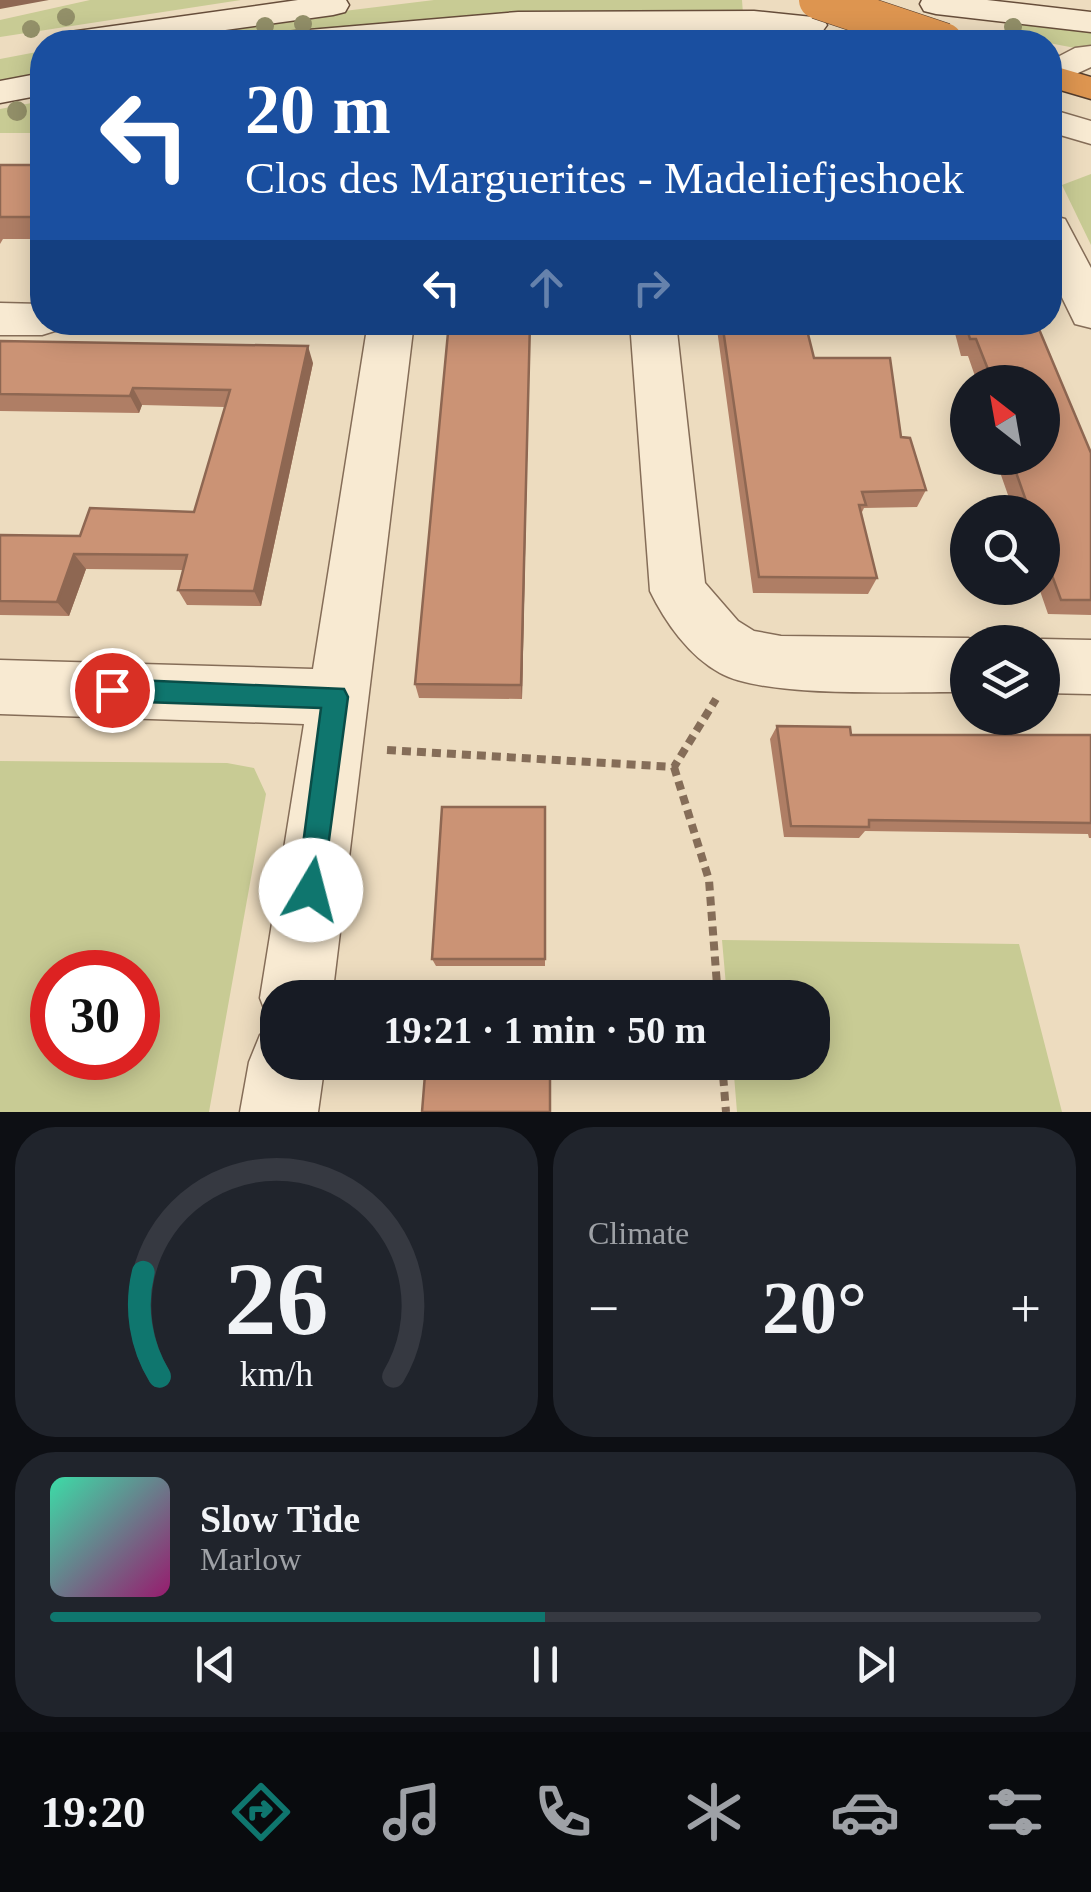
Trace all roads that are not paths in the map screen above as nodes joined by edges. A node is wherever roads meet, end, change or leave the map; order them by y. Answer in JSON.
{"nodes":[{"id":1,"x":358,"y":2,"type":"edge"},
{"id":2,"x":811,"y":8,"type":"edge"},
{"id":3,"x":936,"y":24,"type":"edge"},
{"id":4,"x":156,"y":30,"type":"edge"},
{"id":5,"x":425,"y":30,"type":"edge"},
{"id":6,"x":831,"y":30,"type":"edge"},
{"id":7,"x":966,"y":30,"type":"edge"},
{"id":8,"x":1062,"y":49,"type":"edge"},
{"id":9,"x":1062,"y":51,"type":"edge"},
{"id":10,"x":1090,"y":55,"type":"edge"},
{"id":11,"x":1062,"y":69,"type":"edge"},
{"id":12,"x":30,"y":86,"type":"edge"},
{"id":13,"x":0,"y":92,"type":"edge"},
{"id":14,"x":1062,"y":124,"type":"edge"},
{"id":15,"x":1091,"y":133,"type":"edge"},
{"id":16,"x":1062,"y":253,"type":"edge"},
{"id":17,"x":1091,"y":312,"type":"edge"},
{"id":18,"x":0,"y":319,"type":"edge"},
{"id":19,"x":30,"y":319,"type":"edge"},
{"id":20,"x":389,"y":335,"type":"edge"},
{"id":21,"x":653,"y":335,"type":"edge"},
{"id":22,"x":950,"y":665,"type":"edge"},
{"id":23,"x":1060,"y":666,"type":"edge"},
{"id":24,"x":1091,"y":667,"type":"edge"},
{"id":25,"x":0,"y":687,"type":"edge"},
{"id":26,"x":333,"y":722,"type":"junction"},
{"id":27,"x":298,"y":980,"type":"edge"},
{"id":28,"x":284,"y":1080,"type":"edge"},
{"id":29,"x":280,"y":1112,"type":"edge"}],
"edges":[{"from":1,"to":4,"type":"street"},
{"from":2,"to":3,"type":"highway","bridge":true},
{"from":2,"to":5,"type":"street"},
{"from":2,"to":6,"type":"street"},
{"from":3,"to":7,"type":"street"},
{"from":8,"to":10,"type":"street"},
{"from":9,"to":10,"type":"street"},
{"from":10,"to":11,"type":"highway"},
{"from":12,"to":13,"type":"street"},
{"from":14,"to":15,"type":"street"},
{"from":16,"to":17,"type":"street"},
{"from":18,"to":19,"type":"street"},
{"from":20,"to":26,"type":"street"},
{"from":21,"to":22,"type":"street"},
{"from":23,"to":24,"type":"street"},
{"from":25,"to":26,"type":"street"},
{"from":26,"to":27,"type":"street"},
{"from":28,"to":29,"type":"street"}]}
